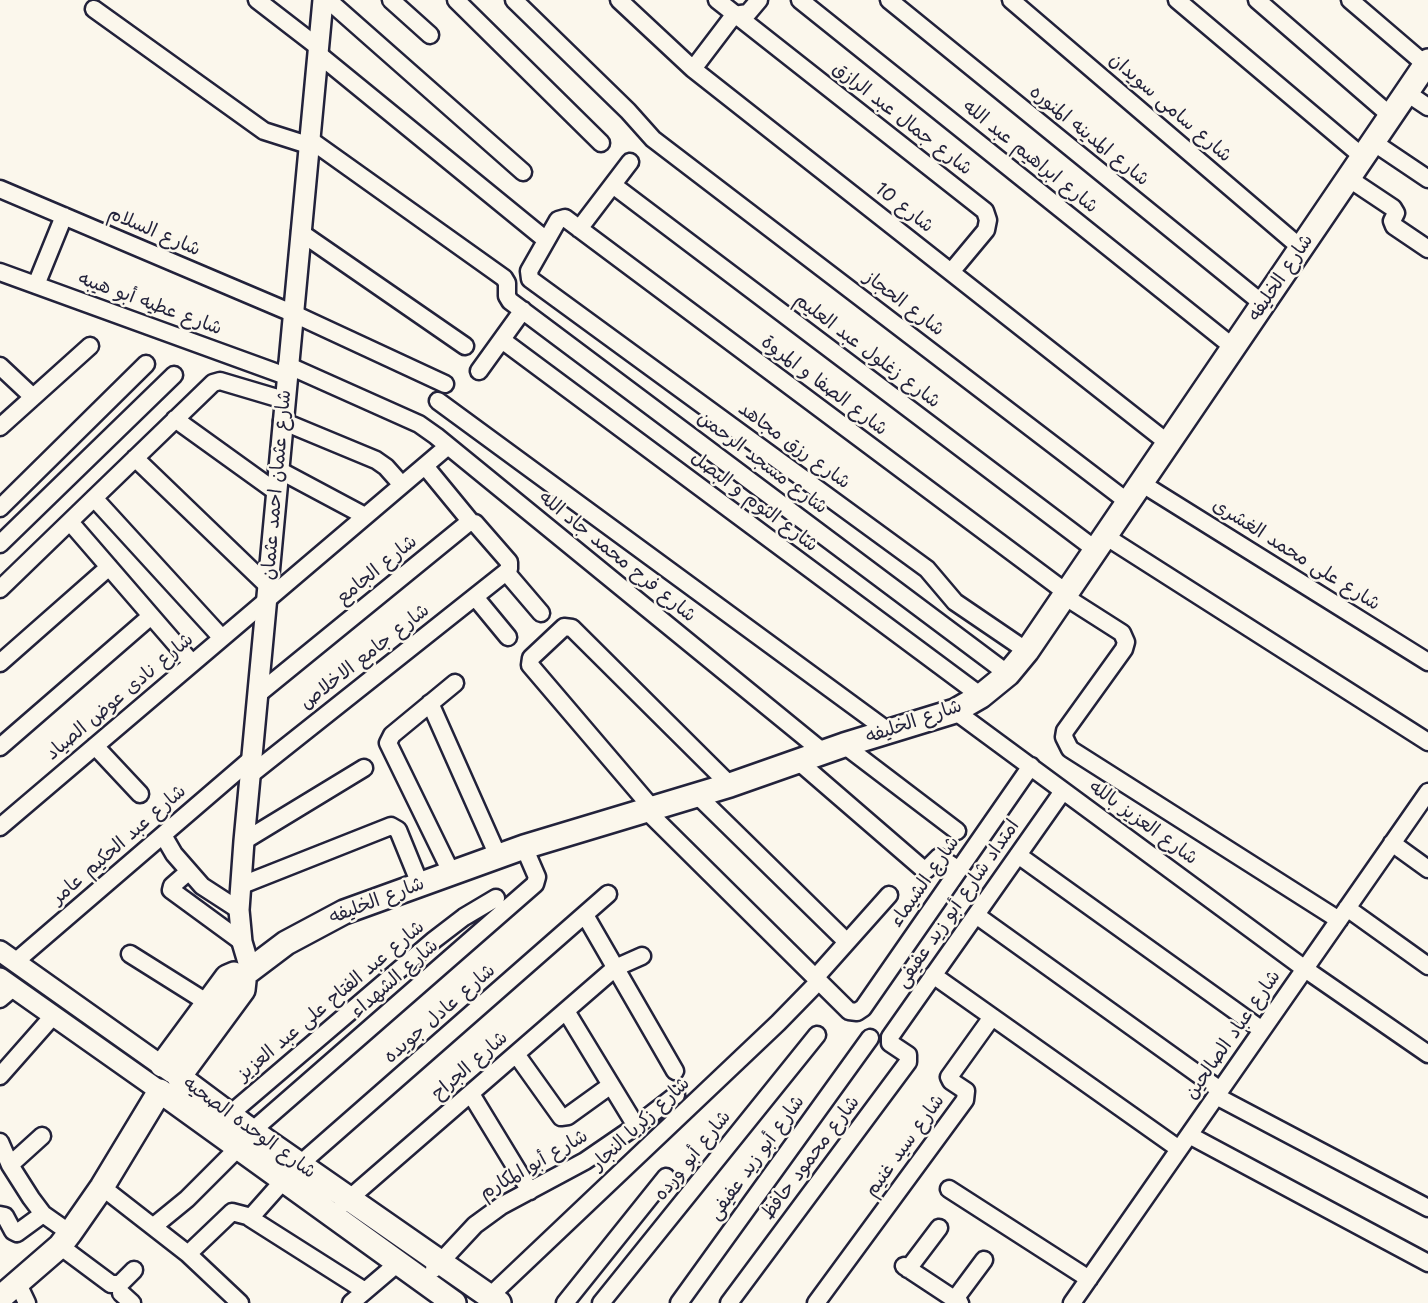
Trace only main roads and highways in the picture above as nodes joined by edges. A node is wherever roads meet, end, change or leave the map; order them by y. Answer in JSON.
{"nodes":[{"id":1,"x":1427,"y":63,"type":"edge"},
{"id":2,"x":246,"y":973,"type":"junction"},
{"id":3,"x":167,"y":1078,"type":"junction"},
{"id":4,"x":291,"y":1173,"type":"junction"},
{"id":5,"x":23,"y":1293,"type":"edge"},
{"id":6,"x":0,"y":1298,"type":"edge"},
{"id":7,"x":495,"y":1299,"type":"edge"},
{"id":8,"x":454,"y":1303,"type":"edge"}],
"edges":[{"from":1,"to":2,"type":"main road","name":"شارع الخليفه"},
{"from":2,"to":3,"type":"main road"},
{"from":2,"to":3,"type":"main road","name":"شارع الخليفه"},
{"from":3,"to":4,"type":"main road","name":"شارع الوحده الصحيه"},
{"from":3,"to":5,"type":"main road"},
{"from":4,"to":7,"type":"main road","name":"شارع الوحده الصحيه"},
{"from":4,"to":8,"type":"main road","name":"شارع الوحده الصحيه"},
{"from":5,"to":6,"type":"main road"}]}
